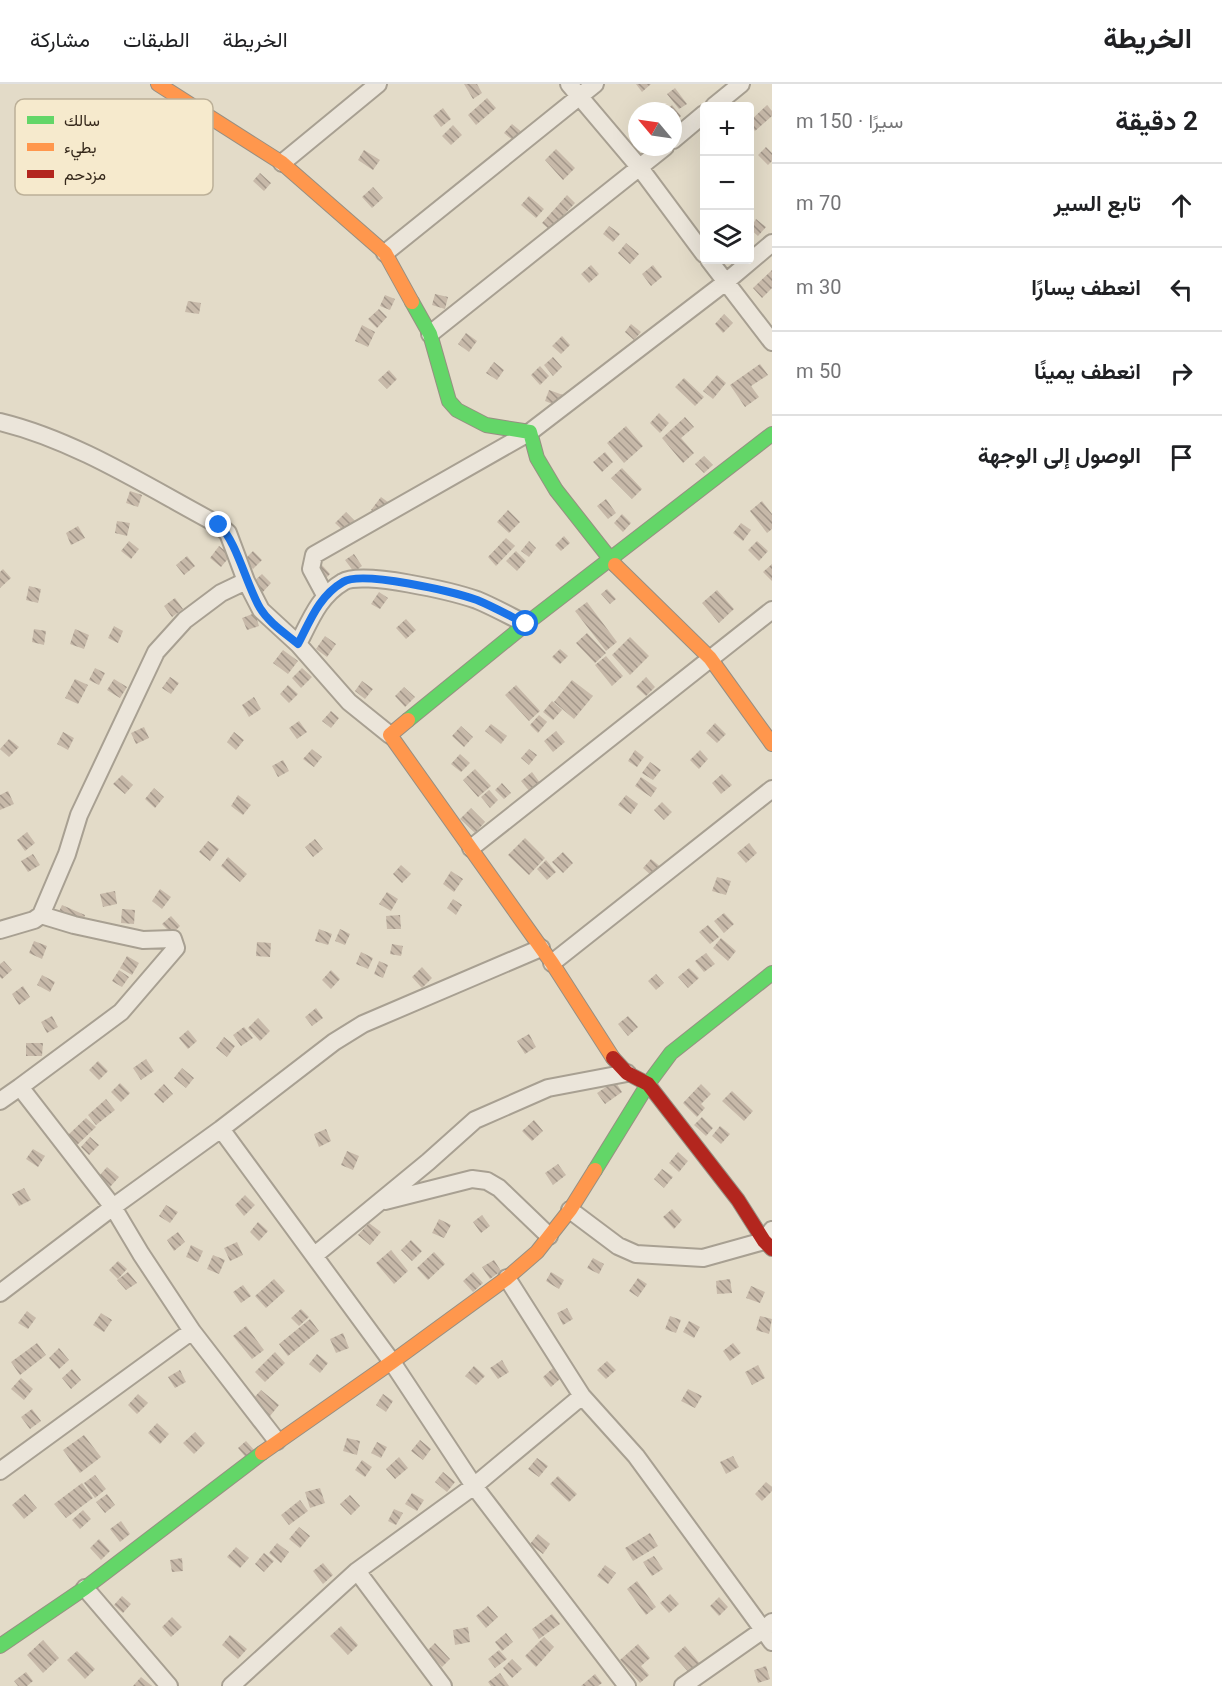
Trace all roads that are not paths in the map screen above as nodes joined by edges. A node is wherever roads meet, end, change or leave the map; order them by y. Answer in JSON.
{"nodes":[{"id":1,"x":158,"y":84,"type":"edge"},
{"id":2,"x":378,"y":84,"type":"edge"},
{"id":3,"x":595,"y":84,"type":"edge"},
{"id":4,"x":741,"y":84,"type":"edge"},
{"id":5,"x":574,"y":90,"type":"edge"},
{"id":6,"x":182,"y":99,"type":"edge"},
{"id":7,"x":719,"y":102,"type":"edge"},
{"id":8,"x":700,"y":118,"type":"edge"},
{"id":9,"x":213,"y":119,"type":"edge"},
{"id":10,"x":682,"y":133,"type":"edge"},
{"id":11,"x":654,"y":156,"type":"edge"},
{"id":12,"x":282,"y":163,"type":"junction"},
{"id":13,"x":640,"y":168,"type":"junction"},
{"id":14,"x":772,"y":243,"type":"edge"},
{"id":15,"x":700,"y":247,"type":"edge"},
{"id":16,"x":385,"y":253,"type":"junction"},
{"id":17,"x":712,"y":264,"type":"edge"},
{"id":18,"x":727,"y":281,"type":"junction"},
{"id":19,"x":430,"y":334,"type":"junction"},
{"id":20,"x":772,"y":342,"type":"edge"},
{"id":21,"x":0,"y":422,"type":"edge"},
{"id":22,"x":530,"y":432,"type":"junction"},
{"id":23,"x":772,"y":434,"type":"edge"},
{"id":24,"x":610,"y":560,"type":"junction"},
{"id":25,"x":246,"y":581,"type":"junction"},
{"id":26,"x":325,"y":595,"type":"junction"},
{"id":27,"x":772,"y":610,"type":"edge"},
{"id":28,"x":526,"y":624,"type":"junction"},
{"id":29,"x":298,"y":644,"type":"junction"},
{"id":30,"x":710,"y":658,"type":"junction"},
{"id":31,"x":390,"y":735,"type":"junction"},
{"id":32,"x":772,"y":744,"type":"edge"},
{"id":33,"x":772,"y":789,"type":"edge"},
{"id":34,"x":471,"y":848,"type":"junction"},
{"id":35,"x":41,"y":915,"type":"junction"},
{"id":36,"x":0,"y":930,"type":"edge"},
{"id":37,"x":541,"y":948,"type":"junction"},
{"id":38,"x":552,"y":963,"type":"junction"},
{"id":39,"x":772,"y":973,"type":"edge"},
{"id":40,"x":627,"y":1073,"type":"junction"},
{"id":41,"x":648,"y":1084,"type":"junction"},
{"id":42,"x":20,"y":1087,"type":"junction"},
{"id":43,"x":0,"y":1101,"type":"edge"},
{"id":44,"x":221,"y":1130,"type":"junction"},
{"id":45,"x":379,"y":1202,"type":"junction"},
{"id":46,"x":113,"y":1207,"type":"junction"},
{"id":47,"x":570,"y":1210,"type":"junction"},
{"id":48,"x":549,"y":1236,"type":"junction"},
{"id":49,"x":769,"y":1240,"type":"edge"},
{"id":50,"x":315,"y":1255,"type":"junction"},
{"id":51,"x":507,"y":1278,"type":"junction"},
{"id":52,"x":0,"y":1293,"type":"edge"},
{"id":53,"x":192,"y":1331,"type":"junction"},
{"id":54,"x":392,"y":1362,"type":"junction"},
{"id":55,"x":582,"y":1396,"type":"junction"},
{"id":56,"x":277,"y":1441,"type":"junction"},
{"id":57,"x":0,"y":1471,"type":"edge"},
{"id":58,"x":474,"y":1486,"type":"junction"},
{"id":59,"x":357,"y":1571,"type":"junction"},
{"id":60,"x":85,"y":1588,"type":"junction"},
{"id":61,"x":769,"y":1632,"type":"edge"},
{"id":62,"x":0,"y":1646,"type":"edge"},
{"id":63,"x":439,"y":1685,"type":"edge"},
{"id":64,"x":168,"y":1686,"type":"edge"},
{"id":65,"x":231,"y":1686,"type":"edge"},
{"id":66,"x":627,"y":1686,"type":"edge"},
{"id":67,"x":683,"y":1686,"type":"edge"}],
"edges":[{"from":1,"to":6,"type":"street"},
{"from":2,"to":12,"type":"street"},
{"from":3,"to":5,"type":"street"},
{"from":4,"to":7,"type":"street"},
{"from":5,"to":13,"type":"street"},
{"from":5,"to":16,"type":"street"},
{"from":8,"to":10,"type":"street"},
{"from":9,"to":12,"type":"street"},
{"from":11,"to":13,"type":"street"},
{"from":12,"to":16,"type":"street"},
{"from":13,"to":15,"type":"street"},
{"from":13,"to":19,"type":"street"},
{"from":14,"to":18,"type":"street"},
{"from":16,"to":19,"type":"street"},
{"from":17,"to":18,"type":"street"},
{"from":18,"to":20,"type":"street"},
{"from":18,"to":22,"type":"street"},
{"from":19,"to":22,"type":"street"},
{"from":21,"to":25,"type":"street"},
{"from":22,"to":24,"type":"street"},
{"from":22,"to":26,"type":"street"},
{"from":23,"to":24,"type":"street"},
{"from":24,"to":28,"type":"street"},
{"from":24,"to":30,"type":"street"},
{"from":25,"to":29,"type":"street"},
{"from":25,"to":35,"type":"street"},
{"from":26,"to":28,"type":"street"},
{"from":26,"to":29,"type":"street"},
{"from":27,"to":30,"type":"street"},
{"from":28,"to":31,"type":"street"},
{"from":29,"to":31,"type":"street"},
{"from":30,"to":32,"type":"street"},
{"from":30,"to":34,"type":"street"},
{"from":31,"to":34,"type":"street"},
{"from":33,"to":38,"type":"street"},
{"from":34,"to":37,"type":"street"},
{"from":35,"to":36,"type":"street"},
{"from":35,"to":42,"type":"street"},
{"from":37,"to":38,"type":"street"},
{"from":37,"to":44,"type":"street"},
{"from":38,"to":40,"type":"street"},
{"from":39,"to":41,"type":"street"},
{"from":40,"to":41,"type":"street"},
{"from":40,"to":45,"type":"street"},
{"from":41,"to":47,"type":"street"},
{"from":41,"to":49,"type":"street"},
{"from":42,"to":43,"type":"street"},
{"from":42,"to":46,"type":"street"},
{"from":44,"to":46,"type":"street"},
{"from":44,"to":50,"type":"street"},
{"from":45,"to":48,"type":"street"},
{"from":45,"to":50,"type":"street"},
{"from":46,"to":52,"type":"street"},
{"from":46,"to":53,"type":"street"},
{"from":47,"to":48,"type":"street"},
{"from":47,"to":49,"type":"street"},
{"from":48,"to":51,"type":"street"},
{"from":50,"to":54,"type":"street"},
{"from":51,"to":54,"type":"street"},
{"from":51,"to":55,"type":"street"},
{"from":53,"to":56,"type":"street"},
{"from":53,"to":57,"type":"street"},
{"from":54,"to":56,"type":"street"},
{"from":54,"to":58,"type":"street"},
{"from":55,"to":58,"type":"street"},
{"from":55,"to":61,"type":"street"},
{"from":56,"to":60,"type":"street"},
{"from":58,"to":59,"type":"street"},
{"from":58,"to":66,"type":"street"},
{"from":59,"to":63,"type":"street"},
{"from":59,"to":65,"type":"street"},
{"from":60,"to":62,"type":"street"},
{"from":60,"to":64,"type":"street"},
{"from":61,"to":67,"type":"street"}]}
